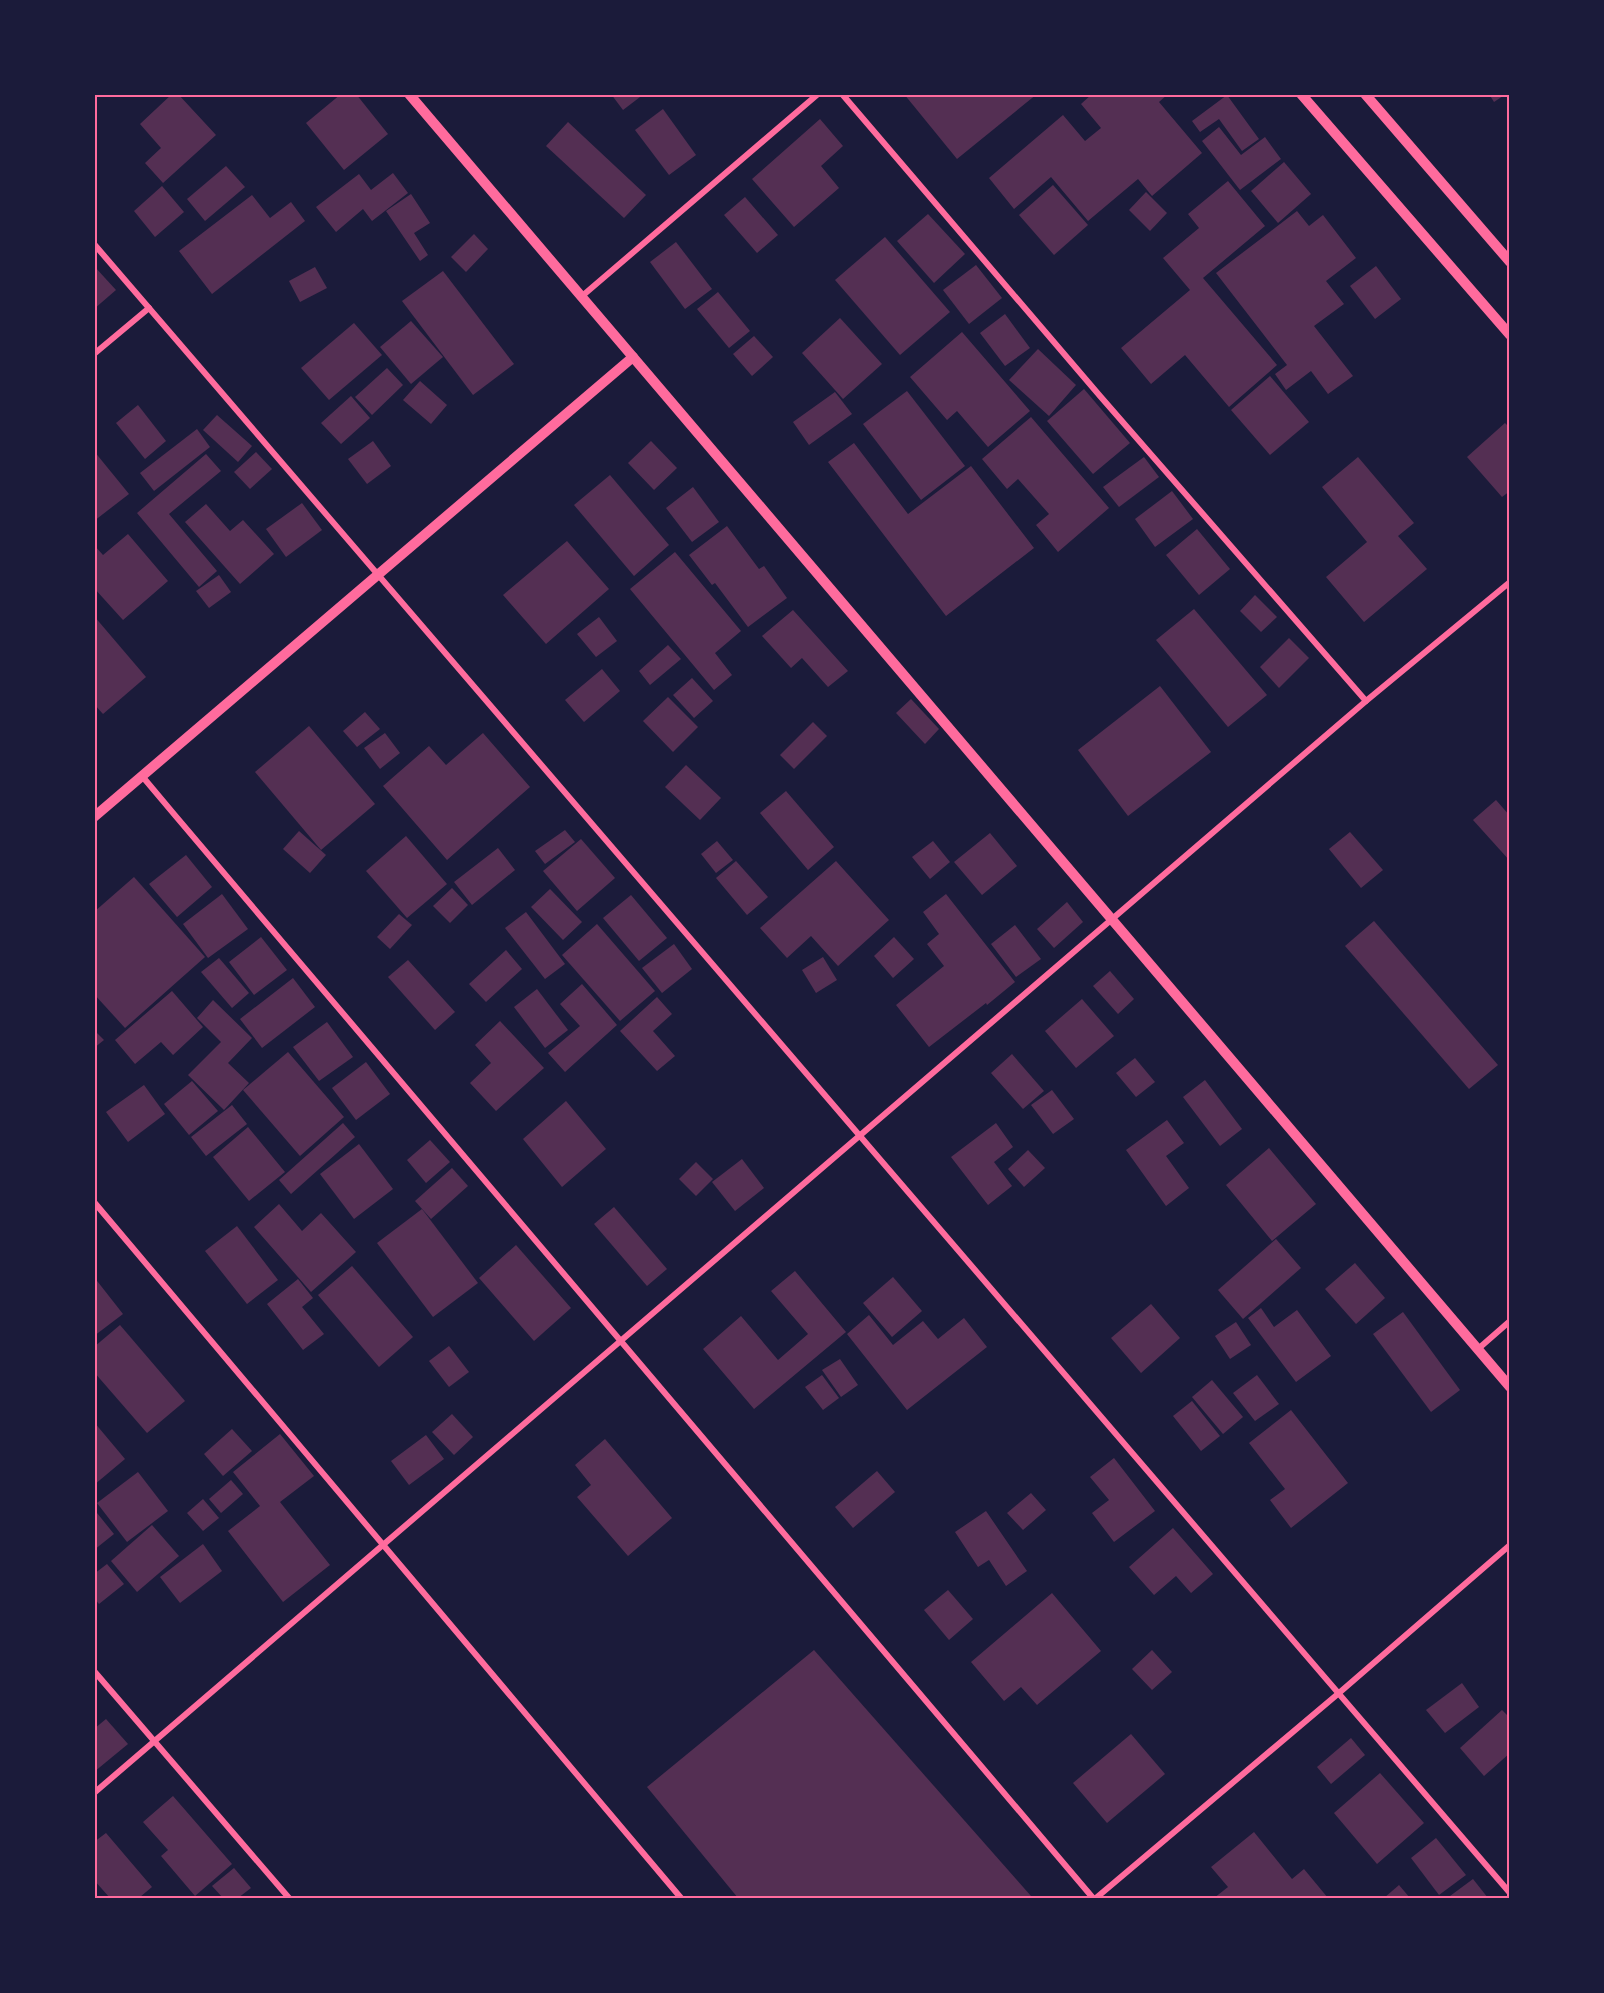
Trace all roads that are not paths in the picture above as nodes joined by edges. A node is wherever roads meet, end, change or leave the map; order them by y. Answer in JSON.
{"nodes":[{"id":1,"x":409,"y":94,"type":"edge"},
{"id":2,"x":818,"y":94,"type":"edge"},
{"id":3,"x":842,"y":94,"type":"edge"},
{"id":4,"x":1301,"y":94,"type":"edge"},
{"id":5,"x":1365,"y":94,"type":"edge"},
{"id":6,"x":94,"y":244,"type":"edge"},
{"id":7,"x":1509,"y":262,"type":"edge"},
{"id":8,"x":581,"y":297,"type":"junction"},
{"id":9,"x":149,"y":308,"type":"junction"},
{"id":10,"x":1509,"y":335,"type":"edge"},
{"id":11,"x":94,"y":354,"type":"edge"},
{"id":12,"x":633,"y":357,"type":"junction"},
{"id":13,"x":378,"y":574,"type":"junction"},
{"id":14,"x":1509,"y":582,"type":"edge"},
{"id":15,"x":1366,"y":702,"type":"junction"},
{"id":16,"x":142,"y":776,"type":"junction"},
{"id":17,"x":94,"y":817,"type":"edge"},
{"id":18,"x":1113,"y":920,"type":"junction"},
{"id":19,"x":861,"y":1136,"type":"junction"},
{"id":20,"x":94,"y":1202,"type":"edge"},
{"id":21,"x":1509,"y":1321,"type":"edge"},
{"id":22,"x":621,"y":1341,"type":"junction"},
{"id":23,"x":1478,"y":1349,"type":"junction"},
{"id":24,"x":1509,"y":1387,"type":"edge"},
{"id":25,"x":384,"y":1545,"type":"junction"},
{"id":26,"x":1509,"y":1545,"type":"edge"},
{"id":27,"x":94,"y":1671,"type":"edge"},
{"id":28,"x":1339,"y":1693,"type":"junction"},
{"id":29,"x":155,"y":1741,"type":"junction"},
{"id":30,"x":94,"y":1793,"type":"edge"},
{"id":31,"x":1509,"y":1893,"type":"edge"},
{"id":32,"x":289,"y":1899,"type":"edge"},
{"id":33,"x":681,"y":1899,"type":"edge"},
{"id":34,"x":1094,"y":1899,"type":"edge"}],
"edges":[{"from":1,"to":8,"type":"street"},
{"from":2,"to":8,"type":"street"},
{"from":3,"to":15,"type":"street"},
{"from":4,"to":10,"type":"street"},
{"from":5,"to":7,"type":"street"},
{"from":6,"to":9,"type":"street"},
{"from":8,"to":12,"type":"street"},
{"from":9,"to":11,"type":"street"},
{"from":9,"to":13,"type":"street"},
{"from":12,"to":13,"type":"street"},
{"from":12,"to":18,"type":"street"},
{"from":13,"to":16,"type":"street"},
{"from":13,"to":19,"type":"street"},
{"from":14,"to":15,"type":"street"},
{"from":15,"to":18,"type":"street"},
{"from":16,"to":17,"type":"street"},
{"from":16,"to":22,"type":"street"},
{"from":18,"to":19,"type":"street"},
{"from":18,"to":23,"type":"street"},
{"from":19,"to":22,"type":"street"},
{"from":19,"to":28,"type":"street"},
{"from":20,"to":25,"type":"street"},
{"from":21,"to":23,"type":"street"},
{"from":22,"to":25,"type":"street"},
{"from":22,"to":34,"type":"street"},
{"from":23,"to":24,"type":"street"},
{"from":25,"to":29,"type":"street"},
{"from":25,"to":33,"type":"street"},
{"from":26,"to":28,"type":"street"},
{"from":27,"to":29,"type":"street"},
{"from":28,"to":31,"type":"street"},
{"from":28,"to":34,"type":"street"},
{"from":29,"to":30,"type":"street"},
{"from":29,"to":32,"type":"street"}]}
